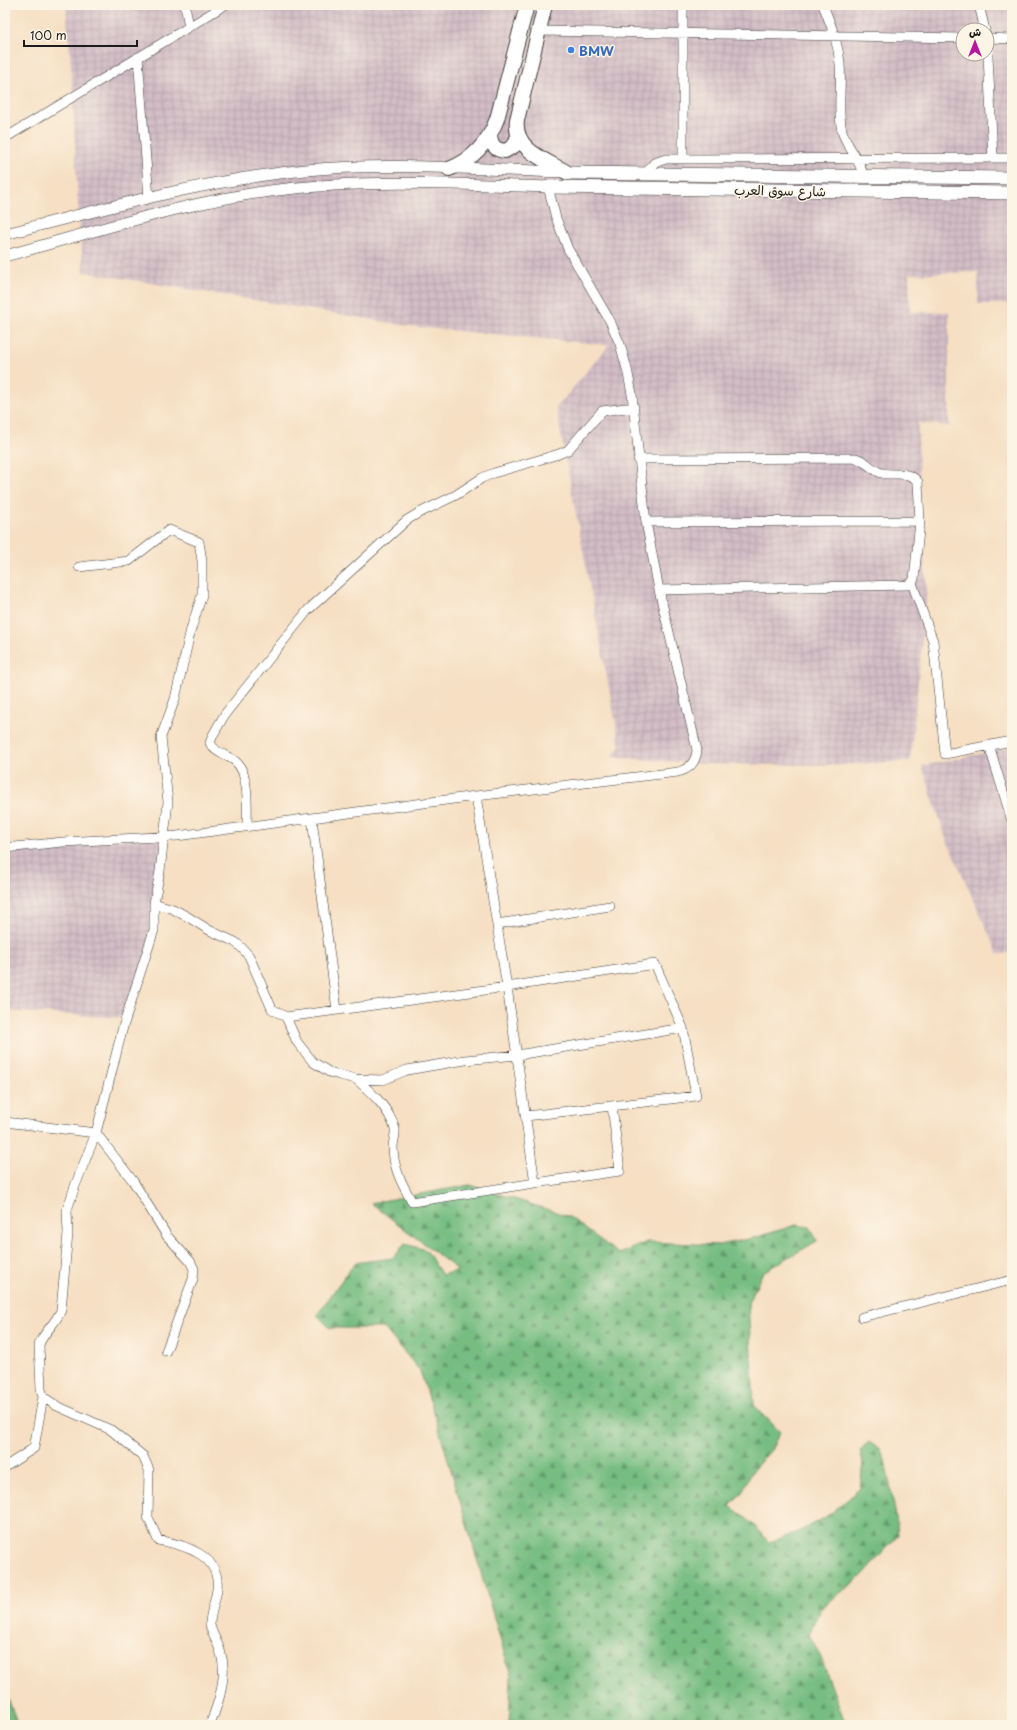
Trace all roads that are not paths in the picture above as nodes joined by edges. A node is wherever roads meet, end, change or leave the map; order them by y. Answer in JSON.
{"nodes":[{"id":1,"x":185,"y":5,"type":"edge"},
{"id":2,"x":225,"y":5,"type":"edge"},
{"id":3,"x":527,"y":5,"type":"edge"},
{"id":4,"x":545,"y":5,"type":"edge"},
{"id":5,"x":683,"y":5,"type":"edge"},
{"id":6,"x":822,"y":5,"type":"edge"},
{"id":7,"x":979,"y":5,"type":"edge"},
{"id":8,"x":983,"y":22,"type":"edge"},
{"id":9,"x":189,"y":27,"type":"junction"},
{"id":10,"x":539,"y":31,"type":"junction"},
{"id":11,"x":683,"y":34,"type":"junction"},
{"id":12,"x":836,"y":36,"type":"junction"},
{"id":13,"x":995,"y":37,"type":"edge"},
{"id":14,"x":955,"y":38,"type":"edge"},
{"id":15,"x":1012,"y":39,"type":"edge"},
{"id":16,"x":138,"y":57,"type":"junction"},
{"id":17,"x":988,"y":62,"type":"edge"},
{"id":18,"x":490,"y":135,"type":"junction"},
{"id":19,"x":518,"y":136,"type":"junction"},
{"id":20,"x":5,"y":138,"type":"edge"},
{"id":21,"x":855,"y":158,"type":"junction"},
{"id":22,"x":993,"y":158,"type":"junction"},
{"id":23,"x":1012,"y":158,"type":"edge"},
{"id":24,"x":683,"y":159,"type":"junction"},
{"id":25,"x":449,"y":169,"type":"junction"},
{"id":26,"x":568,"y":172,"type":"junction"},
{"id":27,"x":646,"y":173,"type":"junction"},
{"id":28,"x":863,"y":176,"type":"junction"},
{"id":29,"x":1012,"y":178,"type":"edge"},
{"id":30,"x":548,"y":187,"type":"junction"},
{"id":31,"x":1012,"y":193,"type":"edge"},
{"id":32,"x":149,"y":198,"type":"junction"},
{"id":33,"x":5,"y":234,"type":"edge"},
{"id":34,"x":5,"y":256,"type":"edge"},
{"id":35,"x":634,"y":407,"type":"junction"},
{"id":36,"x":638,"y":459,"type":"junction"},
{"id":37,"x":920,"y":521,"type":"junction"},
{"id":38,"x":646,"y":522,"type":"junction"},
{"id":39,"x":79,"y":567,"type":"dead end"},
{"id":40,"x":912,"y":583,"type":"junction"},
{"id":41,"x":659,"y":590,"type":"junction"},
{"id":42,"x":1012,"y":741,"type":"edge"},
{"id":43,"x":989,"y":745,"type":"junction"},
{"id":44,"x":476,"y":796,"type":"junction"},
{"id":45,"x":312,"y":818,"type":"junction"},
{"id":46,"x":1012,"y":822,"type":"edge"},
{"id":47,"x":247,"y":826,"type":"junction"},
{"id":48,"x":163,"y":837,"type":"junction"},
{"id":49,"x":5,"y":848,"type":"edge"},
{"id":50,"x":154,"y":903,"type":"junction"},
{"id":51,"x":610,"y":906,"type":"dead end"},
{"id":52,"x":498,"y":924,"type":"junction"},
{"id":53,"x":507,"y":988,"type":"junction"},
{"id":54,"x":337,"y":1010,"type":"junction"},
{"id":55,"x":286,"y":1017,"type":"junction"},
{"id":56,"x":683,"y":1028,"type":"junction"},
{"id":57,"x":517,"y":1055,"type":"junction"},
{"id":58,"x":356,"y":1079,"type":"junction"},
{"id":59,"x":612,"y":1106,"type":"junction"},
{"id":60,"x":526,"y":1116,"type":"junction"},
{"id":61,"x":5,"y":1122,"type":"edge"},
{"id":62,"x":96,"y":1133,"type":"junction"},
{"id":63,"x":535,"y":1183,"type":"junction"},
{"id":64,"x":1012,"y":1280,"type":"edge"},
{"id":65,"x":862,"y":1317,"type":"dead end"},
{"id":66,"x":166,"y":1352,"type":"dead end"},
{"id":67,"x":43,"y":1397,"type":"junction"},
{"id":68,"x":5,"y":1467,"type":"edge"},
{"id":69,"x":210,"y":1725,"type":"edge"}],
"edges":[{"from":1,"to":9,"type":"street"},
{"from":2,"to":9,"type":"street"},
{"from":3,"to":18,"type":"main road"},
{"from":4,"to":10,"type":"main road"},
{"from":5,"to":11,"type":"street"},
{"from":6,"to":12,"type":"street"},
{"from":7,"to":8,"type":"street"},
{"from":9,"to":16,"type":"street"},
{"from":10,"to":11,"type":"street"},
{"from":10,"to":19,"type":"main road"},
{"from":11,"to":12,"type":"street"},
{"from":11,"to":24,"type":"street"},
{"from":12,"to":14,"type":"street"},
{"from":12,"to":21,"type":"street"},
{"from":13,"to":15,"type":"street"},
{"from":16,"to":20,"type":"street"},
{"from":16,"to":32,"type":"street"},
{"from":17,"to":22,"type":"street"},
{"from":18,"to":19,"type":"main road"},
{"from":18,"to":25,"type":"main road"},
{"from":19,"to":26,"type":"main road"},
{"from":21,"to":22,"type":"street"},
{"from":21,"to":24,"type":"street"},
{"from":21,"to":28,"type":"street"},
{"from":22,"to":23,"type":"street"},
{"from":24,"to":27,"type":"street"},
{"from":25,"to":26,"type":"street"},
{"from":25,"to":32,"type":"street"},
{"from":26,"to":27,"type":"main road"},
{"from":27,"to":28,"type":"main road"},
{"from":28,"to":29,"type":"main road"},
{"from":30,"to":31,"type":"main road","name":"شارع سوق العرب"},
{"from":30,"to":34,"type":"street"},
{"from":30,"to":35,"type":"street"},
{"from":32,"to":33,"type":"street"},
{"from":35,"to":36,"type":"street"},
{"from":35,"to":47,"type":"street"},
{"from":36,"to":37,"type":"street"},
{"from":36,"to":38,"type":"street"},
{"from":37,"to":38,"type":"street"},
{"from":37,"to":40,"type":"street"},
{"from":38,"to":41,"type":"street"},
{"from":39,"to":48,"type":"street"},
{"from":40,"to":41,"type":"street"},
{"from":40,"to":43,"type":"street"},
{"from":41,"to":44,"type":"street"},
{"from":42,"to":43,"type":"street"},
{"from":43,"to":46,"type":"street"},
{"from":44,"to":45,"type":"street"},
{"from":44,"to":52,"type":"street"},
{"from":45,"to":47,"type":"street"},
{"from":45,"to":54,"type":"street"},
{"from":47,"to":48,"type":"street"},
{"from":48,"to":49,"type":"street"},
{"from":48,"to":50,"type":"street"},
{"from":50,"to":55,"type":"street"},
{"from":50,"to":62,"type":"street"},
{"from":51,"to":52,"type":"street"},
{"from":52,"to":53,"type":"street"},
{"from":53,"to":54,"type":"street"},
{"from":53,"to":56,"type":"street"},
{"from":53,"to":57,"type":"street"},
{"from":54,"to":55,"type":"street"},
{"from":55,"to":58,"type":"street"},
{"from":56,"to":57,"type":"street"},
{"from":56,"to":59,"type":"street"},
{"from":57,"to":58,"type":"street"},
{"from":57,"to":60,"type":"street"},
{"from":58,"to":63,"type":"street"},
{"from":59,"to":60,"type":"street"},
{"from":59,"to":63,"type":"street"},
{"from":60,"to":63,"type":"street"},
{"from":61,"to":62,"type":"street"},
{"from":62,"to":66,"type":"street"},
{"from":62,"to":67,"type":"street"},
{"from":64,"to":65,"type":"street"},
{"from":67,"to":68,"type":"street"},
{"from":67,"to":69,"type":"street"}]}
